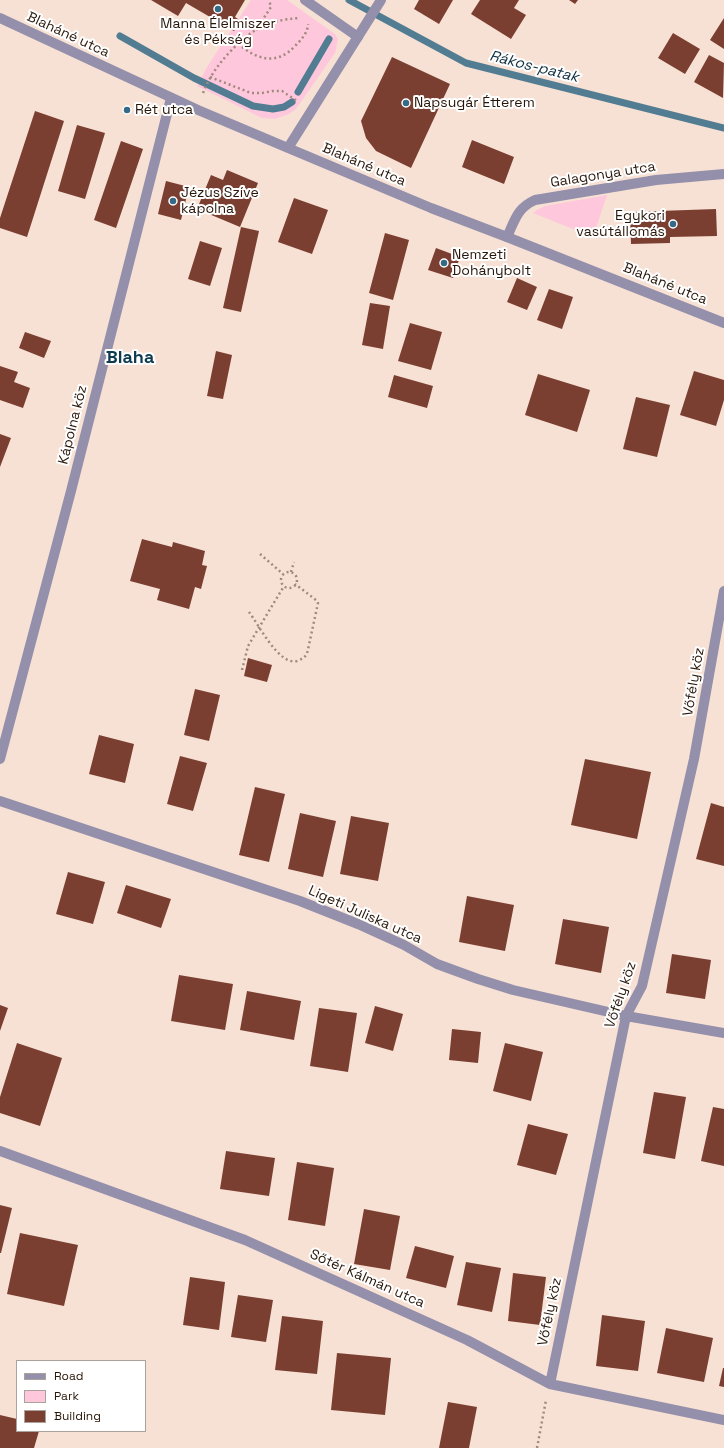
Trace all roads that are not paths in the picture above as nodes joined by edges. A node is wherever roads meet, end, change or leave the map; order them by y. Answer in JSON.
{"nodes":[{"id":1,"x":305,"y":0,"type":"edge"},
{"id":2,"x":381,"y":0,"type":"edge"},
{"id":3,"x":0,"y":18,"type":"edge"},
{"id":4,"x":358,"y":37,"type":"junction"},
{"id":5,"x":171,"y":98,"type":"junction"},
{"id":6,"x":288,"y":148,"type":"junction"},
{"id":7,"x":724,"y":174,"type":"edge"},
{"id":8,"x":507,"y":237,"type":"junction"},
{"id":9,"x":724,"y":323,"type":"edge"},
{"id":10,"x":724,"y":591,"type":"edge"},
{"id":11,"x":0,"y":759,"type":"edge"},
{"id":12,"x":0,"y":801,"type":"edge"},
{"id":13,"x":626,"y":1016,"type":"junction"},
{"id":14,"x":724,"y":1033,"type":"edge"},
{"id":15,"x":0,"y":1151,"type":"edge"},
{"id":16,"x":550,"y":1384,"type":"junction"},
{"id":17,"x":724,"y":1420,"type":"edge"}],
"edges":[{"from":1,"to":4,"type":"street"},
{"from":2,"to":4,"type":"street"},
{"from":3,"to":5,"type":"street","name":"Blaháné utca"},
{"from":4,"to":6,"type":"street"},
{"from":5,"to":6,"type":"street","name":"Blaháné utca"},
{"from":5,"to":11,"type":"street","name":"Kápolna köz"},
{"from":6,"to":8,"type":"street","name":"Blaháné utca"},
{"from":7,"to":8,"type":"street","name":"Galagonya utca"},
{"from":8,"to":9,"type":"street","name":"Blaháné utca"},
{"from":10,"to":13,"type":"street","name":"Vőfély köz"},
{"from":12,"to":13,"type":"street","name":"Ligeti Juliska utca"},
{"from":13,"to":14,"type":"street","name":"Ligeti Juliska utca"},
{"from":13,"to":16,"type":"street","name":"Vőfély köz"},
{"from":15,"to":16,"type":"street","name":"Sőtér Kálmán utca"},
{"from":16,"to":17,"type":"street","name":"Sőtér Kálmán utca"}]}
